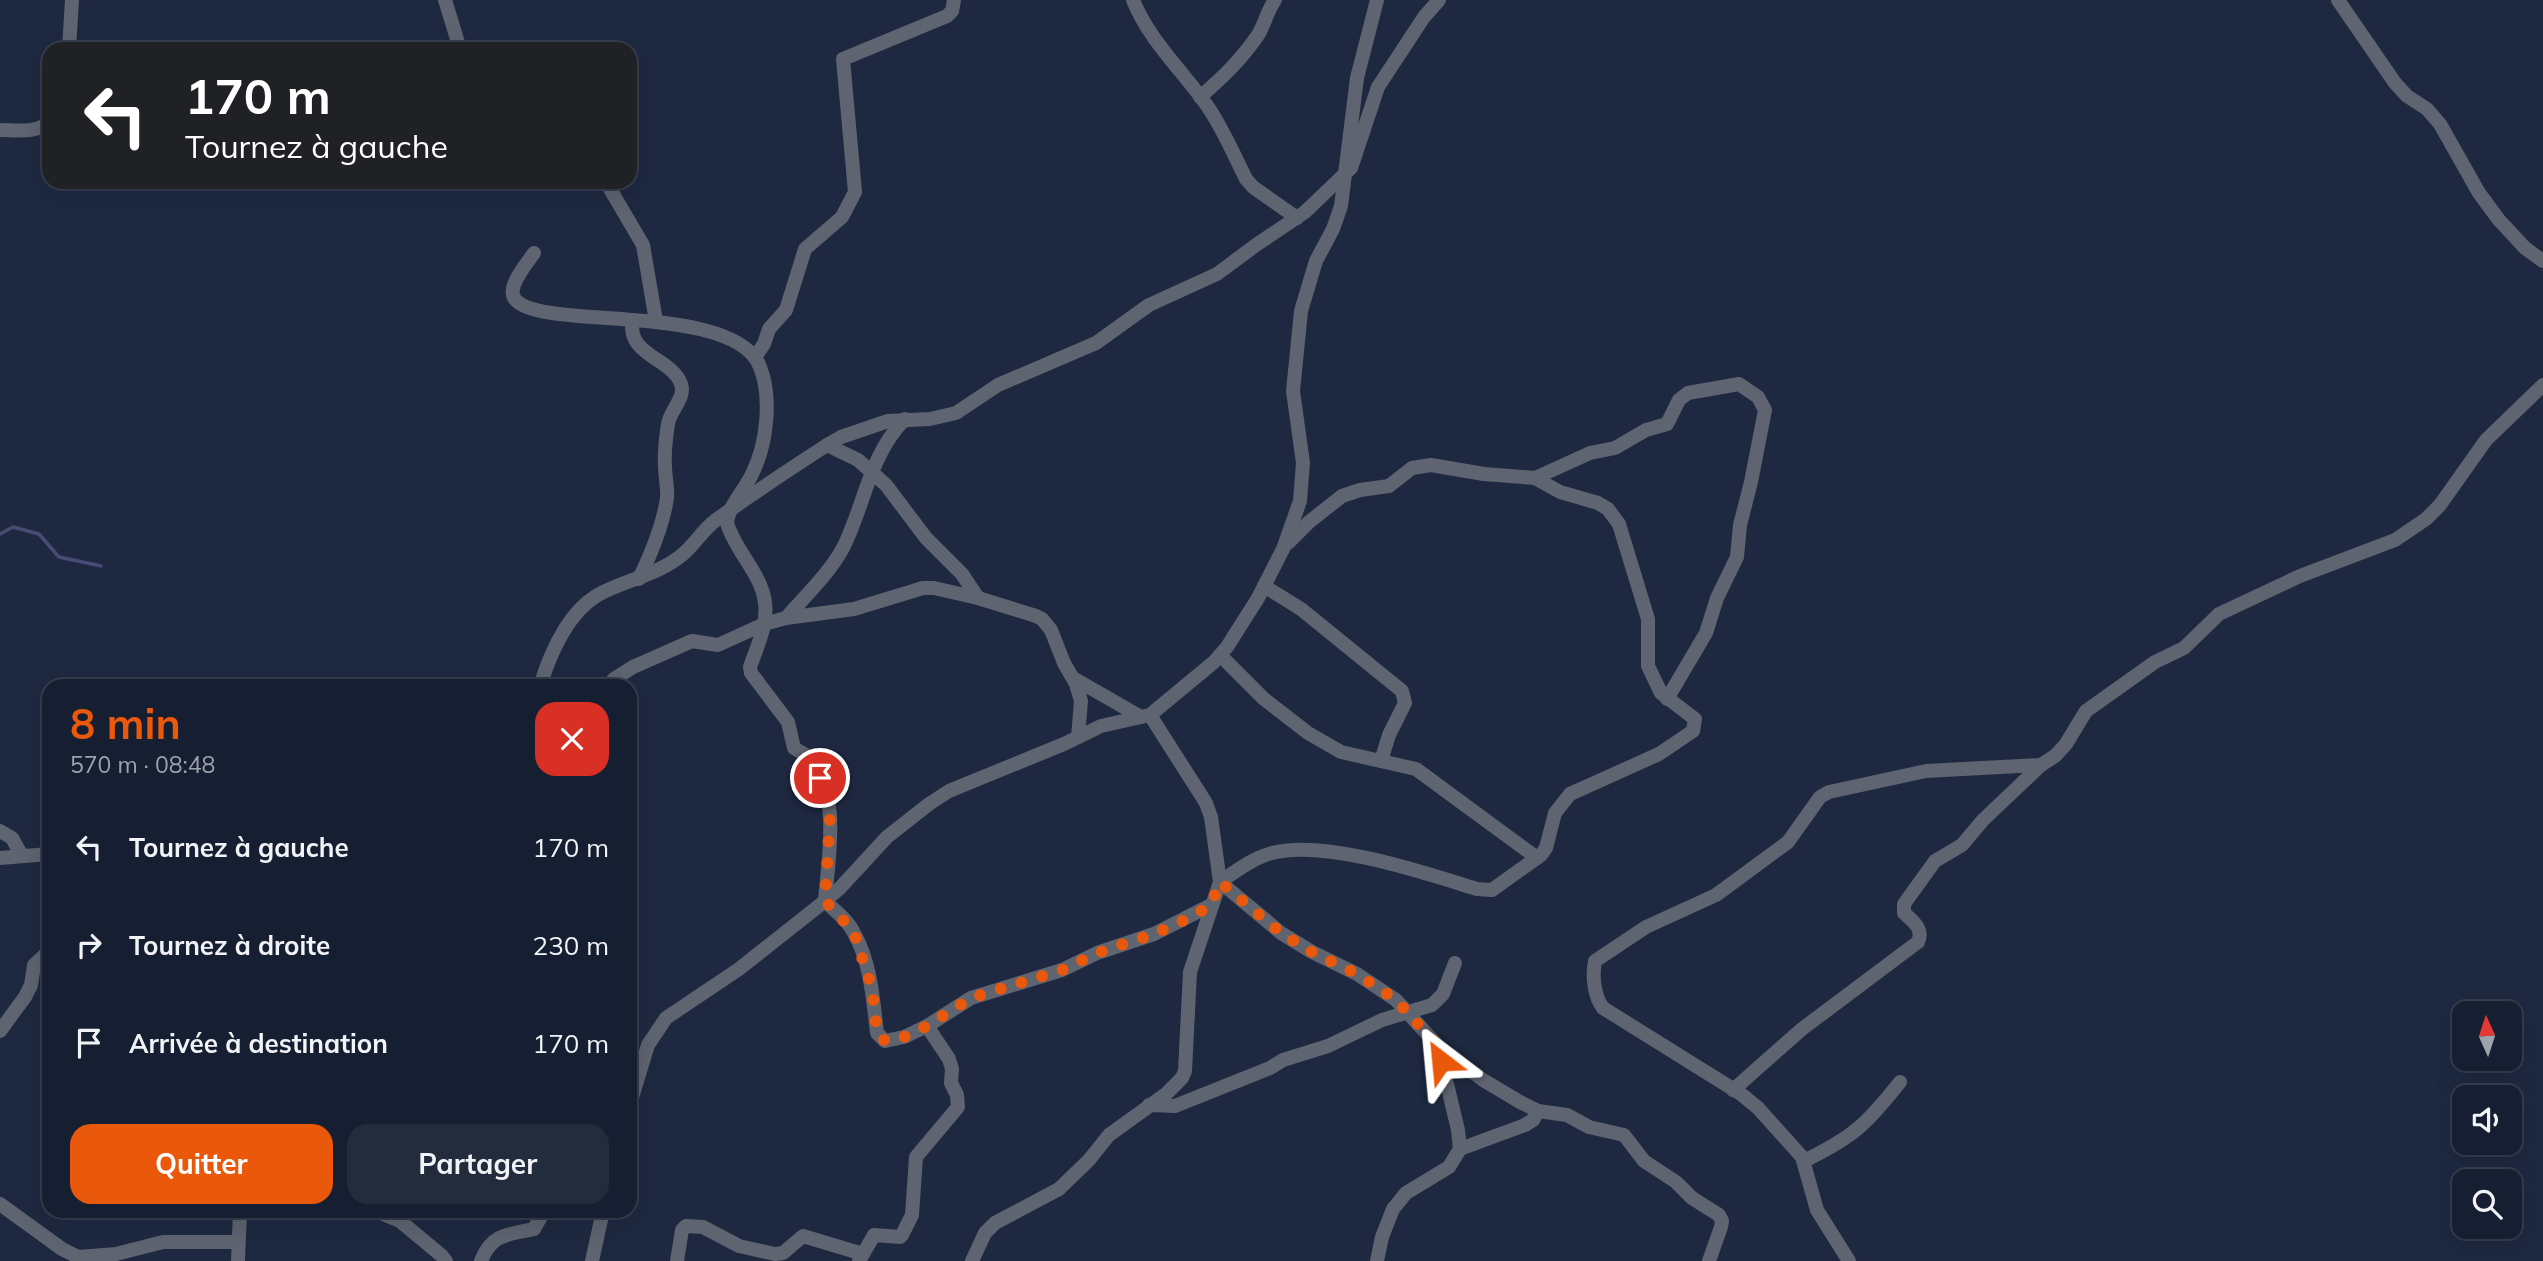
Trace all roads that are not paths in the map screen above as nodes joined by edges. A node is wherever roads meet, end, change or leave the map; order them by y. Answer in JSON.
{"nodes":[{"id":1,"x":72,"y":0,"type":"edge"},
{"id":2,"x":445,"y":0,"type":"edge"},
{"id":3,"x":954,"y":0,"type":"edge"},
{"id":4,"x":1133,"y":0,"type":"edge"},
{"id":5,"x":1275,"y":0,"type":"edge"},
{"id":6,"x":1377,"y":0,"type":"edge"},
{"id":7,"x":1439,"y":0,"type":"edge"},
{"id":8,"x":2338,"y":0,"type":"edge"},
{"id":9,"x":69,"y":42,"type":"edge"},
{"id":10,"x":458,"y":42,"type":"edge"},
{"id":11,"x":1200,"y":97,"type":"junction"},
{"id":12,"x":42,"y":127,"type":"edge"},
{"id":13,"x":0,"y":130,"type":"edge"},
{"id":14,"x":1346,"y":174,"type":"junction"},
{"id":15,"x":610,"y":189,"type":"edge"},
{"id":16,"x":1297,"y":218,"type":"junction"},
{"id":17,"x":534,"y":253,"type":"dead end"},
{"id":18,"x":2543,"y":261,"type":"edge"},
{"id":19,"x":633,"y":320,"type":"junction"},
{"id":20,"x":656,"y":321,"type":"junction"},
{"id":21,"x":755,"y":357,"type":"junction"},
{"id":22,"x":2543,"y":385,"type":"edge"},
{"id":23,"x":905,"y":419,"type":"junction"},
{"id":24,"x":827,"y":445,"type":"junction"},
{"id":25,"x":872,"y":472,"type":"junction"},
{"id":26,"x":1535,"y":478,"type":"junction"},
{"id":27,"x":730,"y":511,"type":"junction"},
{"id":28,"x":1283,"y":549,"type":"junction"},
{"id":29,"x":639,"y":579,"type":"junction"},
{"id":30,"x":1264,"y":586,"type":"junction"},
{"id":31,"x":978,"y":598,"type":"junction"},
{"id":32,"x":786,"y":618,"type":"junction"},
{"id":33,"x":764,"y":624,"type":"junction"},
{"id":34,"x":1220,"y":655,"type":"junction"},
{"id":35,"x":1073,"y":678,"type":"junction"},
{"id":36,"x":543,"y":679,"type":"edge"},
{"id":37,"x":614,"y":679,"type":"edge"},
{"id":38,"x":1667,"y":699,"type":"junction"},
{"id":39,"x":1145,"y":716,"type":"junction"},
{"id":40,"x":1078,"y":737,"type":"junction"},
{"id":41,"x":1381,"y":761,"type":"junction"},
{"id":42,"x":2041,"y":765,"type":"junction"},
{"id":43,"x":0,"y":831,"type":"edge"},
{"id":44,"x":42,"y":855,"type":"edge"},
{"id":45,"x":22,"y":856,"type":"junction"},
{"id":46,"x":0,"y":858,"type":"edge"},
{"id":47,"x":1537,"y":858,"type":"junction"},
{"id":48,"x":1220,"y":882,"type":"junction"},
{"id":49,"x":825,"y":901,"type":"junction"},
{"id":50,"x":1211,"y":905,"type":"junction"},
{"id":51,"x":42,"y":958,"type":"edge"},
{"id":52,"x":1455,"y":963,"type":"dead end"},
{"id":53,"x":1408,"y":1013,"type":"junction"},
{"id":54,"x":927,"y":1026,"type":"junction"},
{"id":55,"x":0,"y":1031,"type":"edge"},
{"id":56,"x":1438,"y":1046,"type":"junction"},
{"id":57,"x":637,"y":1081,"type":"edge"},
{"id":58,"x":1900,"y":1082,"type":"dead end"},
{"id":59,"x":1732,"y":1090,"type":"junction"},
{"id":60,"x":1149,"y":1105,"type":"junction"},
{"id":61,"x":1538,"y":1111,"type":"junction"},
{"id":62,"x":1460,"y":1149,"type":"junction"},
{"id":63,"x":1804,"y":1161,"type":"junction"},
{"id":64,"x":0,"y":1204,"type":"edge"},
{"id":65,"x":240,"y":1218,"type":"edge"},
{"id":66,"x":393,"y":1218,"type":"edge"},
{"id":67,"x":540,"y":1218,"type":"edge"},
{"id":68,"x":601,"y":1218,"type":"edge"},
{"id":69,"x":238,"y":1242,"type":"junction"},
{"id":70,"x":861,"y":1258,"type":"edge"},
{"id":71,"x":238,"y":1261,"type":"edge"},
{"id":72,"x":446,"y":1261,"type":"edge"},
{"id":73,"x":481,"y":1261,"type":"edge"},
{"id":74,"x":592,"y":1261,"type":"edge"},
{"id":75,"x":677,"y":1261,"type":"edge"},
{"id":76,"x":972,"y":1261,"type":"edge"},
{"id":77,"x":1377,"y":1261,"type":"edge"},
{"id":78,"x":1709,"y":1261,"type":"edge"},
{"id":79,"x":1849,"y":1261,"type":"edge"}],
"edges":[{"from":1,"to":9,"type":"street"},
{"from":2,"to":10,"type":"street"},
{"from":3,"to":21,"type":"street"},
{"from":4,"to":11,"type":"street"},
{"from":5,"to":11,"type":"street"},
{"from":6,"to":14,"type":"street"},
{"from":7,"to":14,"type":"street"},
{"from":8,"to":18,"type":"street"},
{"from":11,"to":16,"type":"street"},
{"from":12,"to":13,"type":"street"},
{"from":14,"to":16,"type":"street"},
{"from":14,"to":28,"type":"street"},
{"from":15,"to":20,"type":"street"},
{"from":16,"to":23,"type":"street"},
{"from":17,"to":19,"type":"street"},
{"from":19,"to":20,"type":"street"},
{"from":19,"to":29,"type":"street"},
{"from":20,"to":21,"type":"street"},
{"from":21,"to":27,"type":"street"},
{"from":22,"to":42,"type":"street"},
{"from":23,"to":24,"type":"street"},
{"from":23,"to":25,"type":"street"},
{"from":24,"to":25,"type":"street"},
{"from":24,"to":27,"type":"street"},
{"from":25,"to":31,"type":"street"},
{"from":25,"to":32,"type":"street"},
{"from":26,"to":28,"type":"street"},
{"from":26,"to":38,"type":"street"},
{"from":26,"to":38,"type":"street"},
{"from":27,"to":29,"type":"street"},
{"from":27,"to":33,"type":"street"},
{"from":28,"to":30,"type":"street"},
{"from":29,"to":36,"type":"street"},
{"from":30,"to":34,"type":"street"},
{"from":30,"to":41,"type":"street"},
{"from":31,"to":32,"type":"street"},
{"from":31,"to":35,"type":"street"},
{"from":32,"to":33,"type":"street"},
{"from":33,"to":37,"type":"street"},
{"from":33,"to":49,"type":"street"},
{"from":34,"to":39,"type":"street"},
{"from":34,"to":41,"type":"street"},
{"from":35,"to":39,"type":"street"},
{"from":35,"to":40,"type":"street"},
{"from":38,"to":47,"type":"street"},
{"from":39,"to":40,"type":"street"},
{"from":39,"to":48,"type":"street"},
{"from":40,"to":49,"type":"street"},
{"from":41,"to":47,"type":"street"},
{"from":42,"to":59,"type":"street"},
{"from":42,"to":59,"type":"street"},
{"from":43,"to":45,"type":"street"},
{"from":44,"to":45,"type":"street"},
{"from":45,"to":46,"type":"street"},
{"from":47,"to":48,"type":"street"},
{"from":48,"to":50,"type":"street"},
{"from":48,"to":53,"type":"street"},
{"from":49,"to":54,"type":"street"},
{"from":49,"to":57,"type":"street"},
{"from":50,"to":54,"type":"street"},
{"from":50,"to":60,"type":"street"},
{"from":51,"to":55,"type":"street"},
{"from":52,"to":53,"type":"street"},
{"from":53,"to":56,"type":"street"},
{"from":53,"to":60,"type":"street"},
{"from":54,"to":70,"type":"street"},
{"from":56,"to":61,"type":"street"},
{"from":56,"to":62,"type":"street"},
{"from":58,"to":63,"type":"street"},
{"from":59,"to":63,"type":"street"},
{"from":60,"to":76,"type":"street"},
{"from":61,"to":62,"type":"street"},
{"from":61,"to":78,"type":"street"},
{"from":62,"to":77,"type":"street"},
{"from":63,"to":79,"type":"street"},
{"from":64,"to":69,"type":"street"},
{"from":65,"to":69,"type":"street"},
{"from":66,"to":72,"type":"street"},
{"from":67,"to":73,"type":"street"},
{"from":68,"to":74,"type":"street"},
{"from":69,"to":71,"type":"street"},
{"from":70,"to":75,"type":"street"}]}
